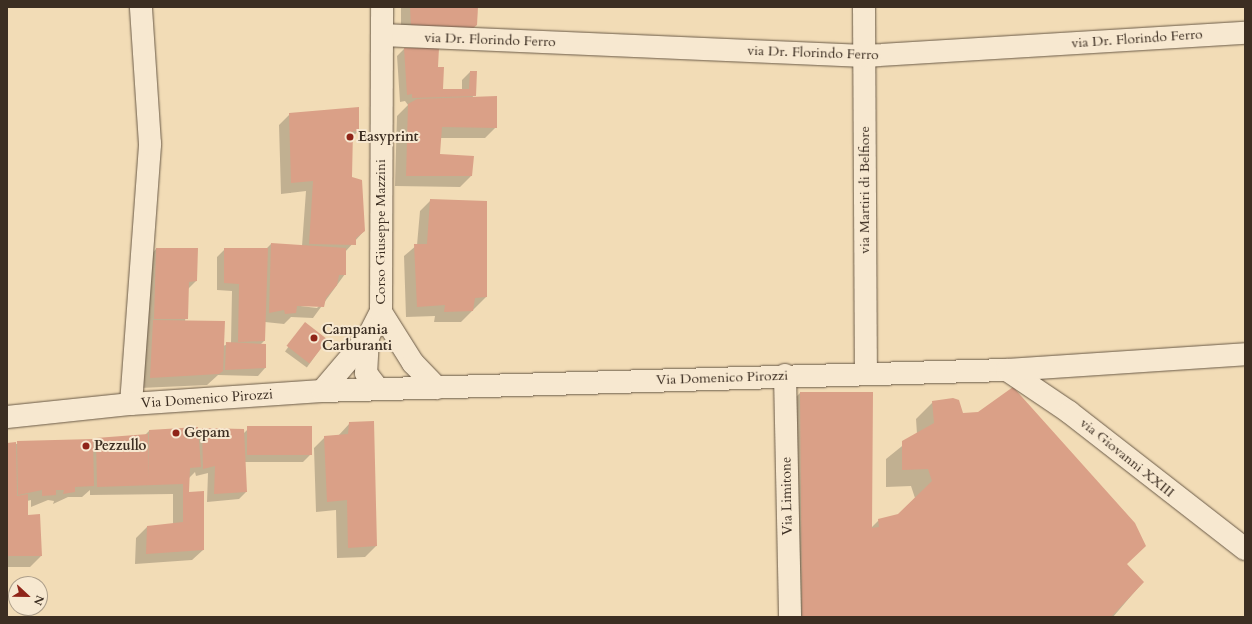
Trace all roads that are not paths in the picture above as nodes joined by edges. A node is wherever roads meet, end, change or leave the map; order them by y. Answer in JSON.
{"nodes":[{"id":1,"x":141,"y":7,"type":"edge"},
{"id":2,"x":382,"y":7,"type":"edge"},
{"id":3,"x":864,"y":7,"type":"edge"},
{"id":4,"x":1245,"y":33,"type":"edge"},
{"id":5,"x":382,"y":35,"type":"junction"},
{"id":6,"x":865,"y":56,"type":"junction"},
{"id":7,"x":381,"y":312,"type":"junction"},
{"id":8,"x":368,"y":337,"type":"junction"},
{"id":9,"x":1245,"y":354,"type":"edge"},
{"id":10,"x":1006,"y":370,"type":"junction"},
{"id":11,"x":866,"y":374,"type":"junction"},
{"id":12,"x":785,"y":376,"type":"junction"},
{"id":13,"x":437,"y":388,"type":"junction"},
{"id":14,"x":378,"y":389,"type":"junction"},
{"id":15,"x":322,"y":391,"type":"junction"},
{"id":16,"x":131,"y":404,"type":"junction"},
{"id":17,"x":7,"y":417,"type":"edge"},
{"id":18,"x":1245,"y":549,"type":"edge"},
{"id":19,"x":790,"y":617,"type":"edge"}],
"edges":[{"from":1,"to":16,"type":"street"},
{"from":2,"to":5,"type":"street","name":"Corso Giuseppe Mazzini"},
{"from":3,"to":6,"type":"street","name":"via Martiri di Belfiore"},
{"from":4,"to":6,"type":"street","name":"via Dr. Florindo Ferro"},
{"from":5,"to":6,"type":"street","name":"via Dr. Florindo Ferro"},
{"from":5,"to":7,"type":"street","name":"Corso Giuseppe Mazzini"},
{"from":6,"to":11,"type":"street","name":"via Martiri di Belfiore"},
{"from":7,"to":8,"type":"street","name":"Corso Giuseppe Mazzini"},
{"from":7,"to":13,"type":"street","name":"Corso Giuseppe Mazzini"},
{"from":8,"to":14,"type":"street","name":"Corso Giuseppe Mazzini"},
{"from":8,"to":15,"type":"street","name":"Corso Giuseppe Mazzini"},
{"from":9,"to":10,"type":"street","name":"Via Domenico Pirozzi"},
{"from":10,"to":11,"type":"street","name":"Via Domenico Pirozzi"},
{"from":10,"to":18,"type":"street","name":"via Giovanni XXIII"},
{"from":11,"to":12,"type":"street","name":"Via Domenico Pirozzi"},
{"from":12,"to":13,"type":"street","name":"Via Domenico Pirozzi"},
{"from":12,"to":19,"type":"street","name":"Via Limitone"},
{"from":13,"to":14,"type":"street","name":"Via Domenico Pirozzi"},
{"from":14,"to":15,"type":"street","name":"Via Domenico Pirozzi"},
{"from":15,"to":16,"type":"street","name":"Via Domenico Pirozzi"},
{"from":16,"to":17,"type":"street","name":"Via Domenico Pirozzi"}]}
